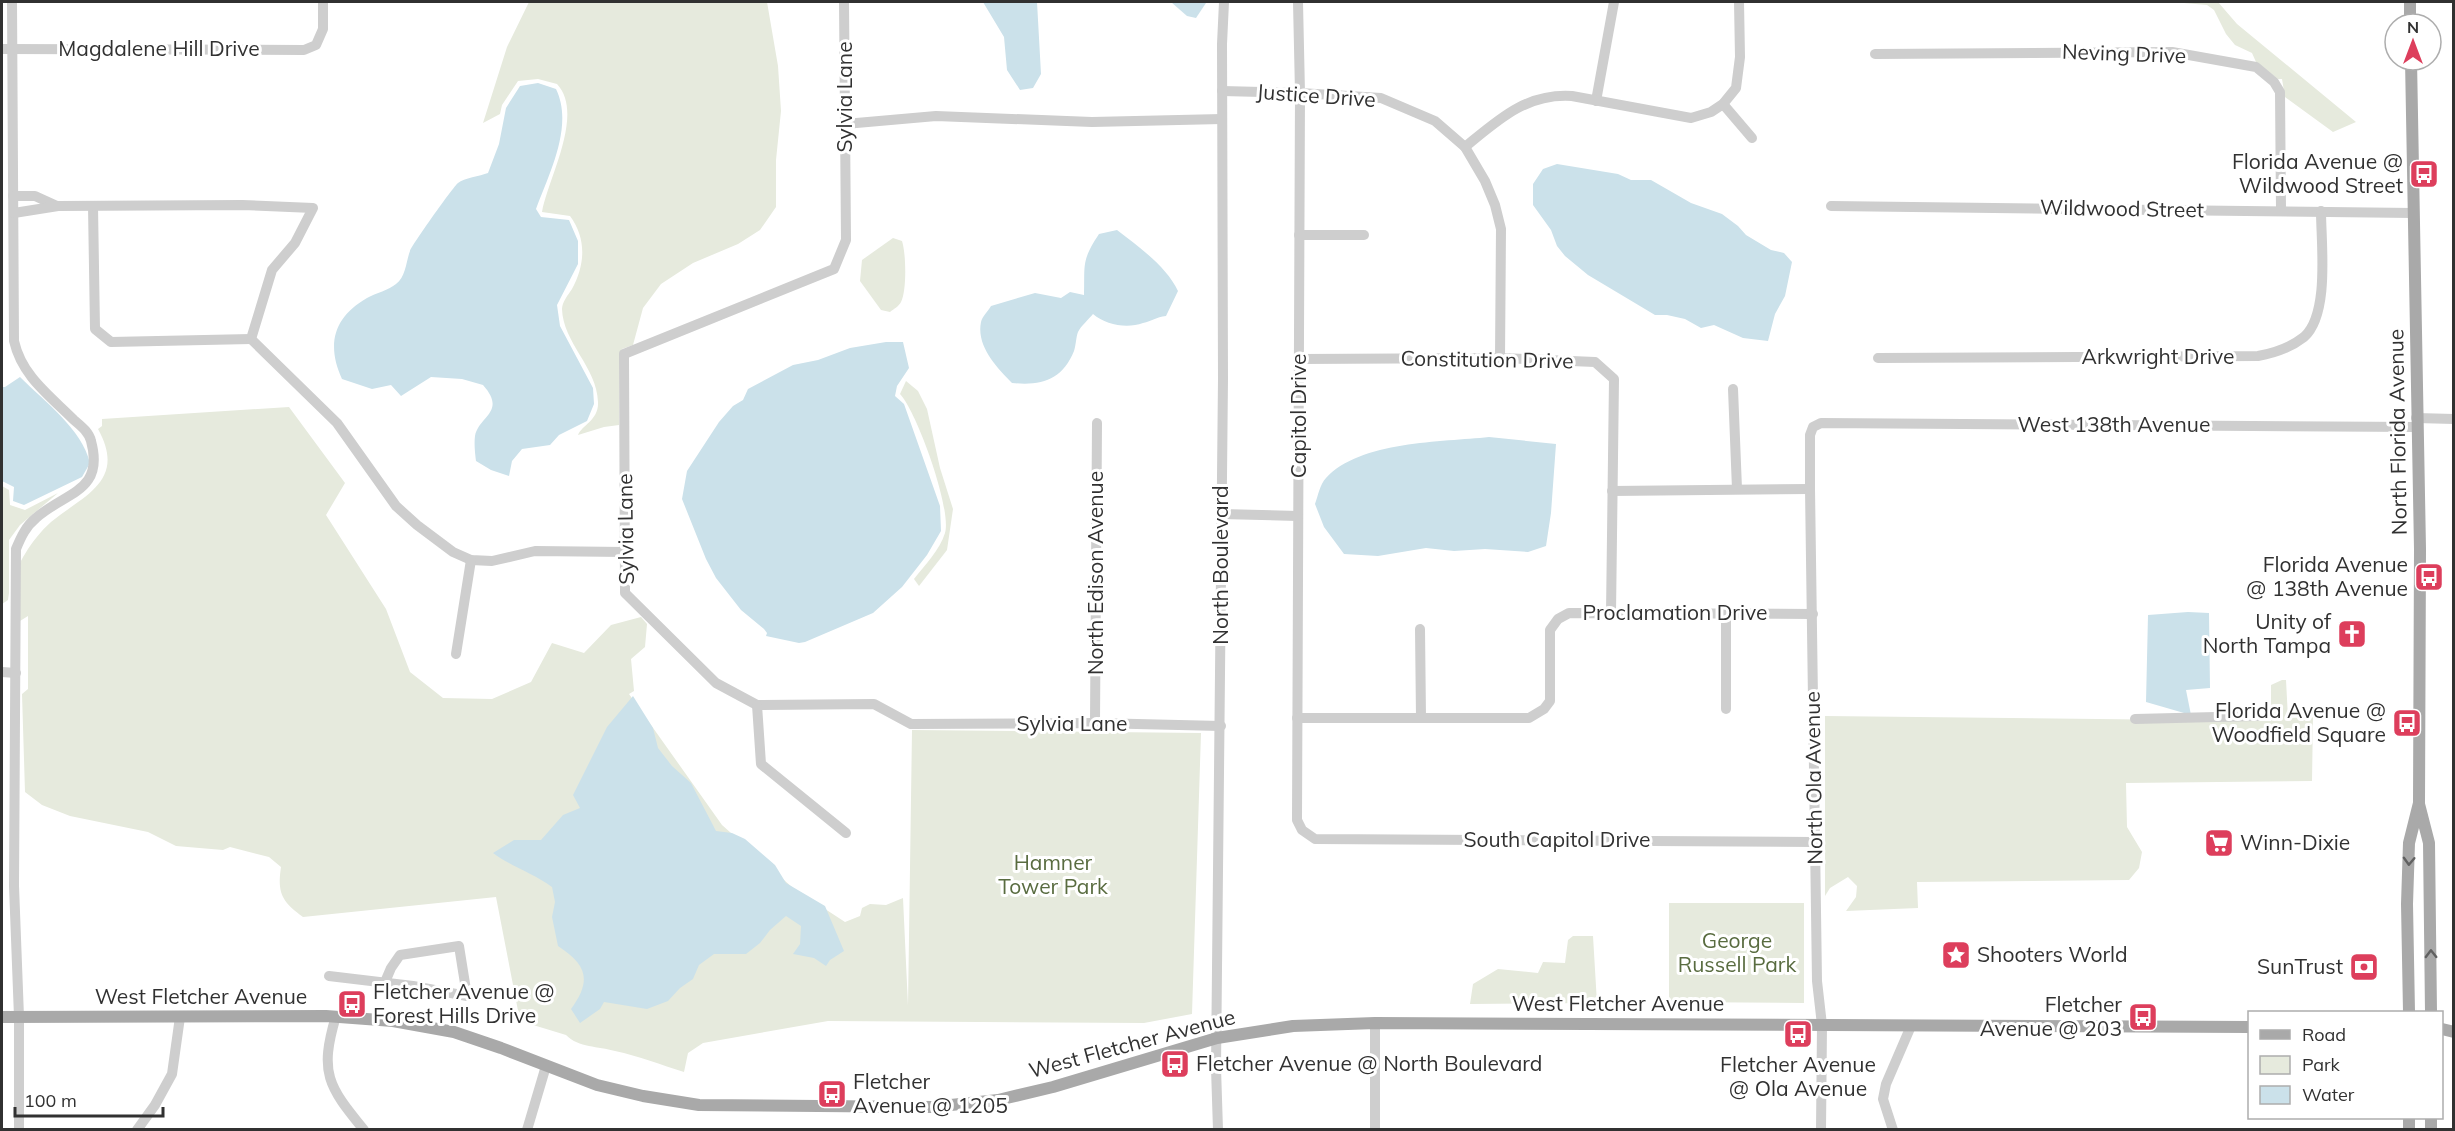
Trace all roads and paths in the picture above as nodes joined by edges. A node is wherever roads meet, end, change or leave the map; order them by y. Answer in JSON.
{"nodes":[{"id":1,"x":12,"y":2,"type":"edge"},
{"id":2,"x":323,"y":2,"type":"edge"},
{"id":3,"x":844,"y":2,"type":"edge"},
{"id":4,"x":1224,"y":2,"type":"edge"},
{"id":5,"x":1298,"y":2,"type":"edge"},
{"id":6,"x":1614,"y":2,"type":"edge"},
{"id":7,"x":1739,"y":2,"type":"edge"},
{"id":8,"x":7,"y":49,"type":"edge"},
{"id":9,"x":1875,"y":54,"type":"dead end"},
{"id":10,"x":2411,"y":72,"type":"edge"},
{"id":11,"x":1222,"y":91,"type":"junction"},
{"id":12,"x":1300,"y":93,"type":"junction"},
{"id":13,"x":1596,"y":101,"type":"junction"},
{"id":14,"x":1723,"y":104,"type":"junction"},
{"id":15,"x":1222,"y":119,"type":"junction"},
{"id":16,"x":845,"y":124,"type":"junction"},
{"id":17,"x":1752,"y":138,"type":"dead end"},
{"id":18,"x":1465,"y":147,"type":"junction"},
{"id":19,"x":13,"y":196,"type":"junction"},
{"id":20,"x":58,"y":206,"type":"junction"},
{"id":21,"x":93,"y":206,"type":"junction"},
{"id":22,"x":1831,"y":206,"type":"dead end"},
{"id":23,"x":2281,"y":210,"type":"junction"},
{"id":24,"x":2320,"y":211,"type":"junction"},
{"id":25,"x":14,"y":213,"type":"junction"},
{"id":26,"x":2413,"y":213,"type":"junction"},
{"id":27,"x":1299,"y":235,"type":"junction"},
{"id":28,"x":1364,"y":235,"type":"dead end"},
{"id":29,"x":250,"y":339,"type":"junction"},
{"id":30,"x":1500,"y":358,"type":"junction"},
{"id":31,"x":1878,"y":358,"type":"dead end"},
{"id":32,"x":1299,"y":359,"type":"junction"},
{"id":33,"x":1733,"y":389,"type":"dead end"},
{"id":34,"x":2454,"y":419,"type":"edge"},
{"id":35,"x":1097,"y":423,"type":"dead end"},
{"id":36,"x":2416,"y":423,"type":"junction"},
{"id":37,"x":1813,"y":427,"type":"joint"},
{"id":38,"x":1737,"y":489,"type":"junction"},
{"id":39,"x":1810,"y":489,"type":"junction"},
{"id":40,"x":1612,"y":491,"type":"junction"},
{"id":41,"x":1221,"y":514,"type":"junction"},
{"id":42,"x":1298,"y":516,"type":"junction"},
{"id":43,"x":625,"y":552,"type":"junction"},
{"id":44,"x":471,"y":560,"type":"junction"},
{"id":45,"x":1611,"y":614,"type":"junction"},
{"id":46,"x":1726,"y":614,"type":"junction"},
{"id":47,"x":1813,"y":614,"type":"junction"},
{"id":48,"x":1420,"y":629,"type":"dead end"},
{"id":49,"x":456,"y":654,"type":"dead end"},
{"id":50,"x":2,"y":672,"type":"edge"},
{"id":51,"x":16,"y":673,"type":"junction"},
{"id":52,"x":757,"y":705,"type":"junction"},
{"id":53,"x":1726,"y":709,"type":"dead end"},
{"id":54,"x":2257,"y":716,"type":"dead end"},
{"id":55,"x":1297,"y":718,"type":"junction"},
{"id":56,"x":1421,"y":718,"type":"junction"},
{"id":57,"x":2135,"y":719,"type":"dead end"},
{"id":58,"x":1095,"y":723,"type":"junction"},
{"id":59,"x":1221,"y":726,"type":"junction"},
{"id":60,"x":2419,"y":803,"type":"junction"},
{"id":61,"x":1302,"y":831,"type":"joint"},
{"id":62,"x":846,"y":833,"type":"dead end"},
{"id":63,"x":1814,"y":842,"type":"junction"},
{"id":64,"x":329,"y":976,"type":"dead end"},
{"id":65,"x":385,"y":982,"type":"junction"},
{"id":66,"x":2409,"y":1011,"type":"edge"},
{"id":67,"x":2431,"y":1011,"type":"edge"},
{"id":68,"x":336,"y":1016,"type":"junction"},
{"id":69,"x":2,"y":1017,"type":"edge"},
{"id":70,"x":19,"y":1017,"type":"junction"},
{"id":71,"x":180,"y":1017,"type":"junction"},
{"id":72,"x":1375,"y":1023,"type":"junction"},
{"id":73,"x":1822,"y":1025,"type":"junction"},
{"id":74,"x":1911,"y":1026,"type":"junction"},
{"id":75,"x":2248,"y":1027,"type":"edge"},
{"id":76,"x":1217,"y":1038,"type":"junction"},
{"id":77,"x":546,"y":1066,"type":"junction"},
{"id":78,"x":19,"y":1130,"type":"edge"},
{"id":79,"x":137,"y":1130,"type":"edge"},
{"id":80,"x":364,"y":1130,"type":"edge"},
{"id":81,"x":526,"y":1130,"type":"edge"},
{"id":82,"x":1218,"y":1130,"type":"edge"},
{"id":83,"x":1375,"y":1130,"type":"edge"},
{"id":84,"x":1821,"y":1130,"type":"edge"},
{"id":85,"x":1893,"y":1130,"type":"edge"}],
"edges":[{"from":1,"to":8,"type":"street"},
{"from":2,"to":8,"type":"street","name":"Magdalene Hill Drive"},
{"from":3,"to":16,"type":"street","name":"Sylvia Lane"},
{"from":4,"to":11,"type":"street","name":"North Boulevard"},
{"from":5,"to":12,"type":"street","name":"Capitol Drive"},
{"from":6,"to":13,"type":"street"},
{"from":7,"to":14,"type":"street"},
{"from":8,"to":19,"type":"street"},
{"from":9,"to":23,"type":"street","name":"Neving Drive"},
{"from":10,"to":26,"type":"main road","name":"North Florida Avenue"},
{"from":11,"to":12,"type":"street","name":"Justice Drive"},
{"from":11,"to":15,"type":"street","name":"North Boulevard"},
{"from":12,"to":18,"type":"street","name":"Justice Drive"},
{"from":12,"to":27,"type":"street","name":"Capitol Drive"},
{"from":13,"to":14,"type":"street"},
{"from":13,"to":18,"type":"street"},
{"from":14,"to":17,"type":"street"},
{"from":15,"to":16,"type":"street"},
{"from":15,"to":41,"type":"street","name":"North Boulevard"},
{"from":16,"to":43,"type":"street","name":"Sylvia Lane"},
{"from":18,"to":30,"type":"street","name":"Justice Drive"},
{"from":19,"to":20,"type":"street"},
{"from":19,"to":25,"type":"street"},
{"from":20,"to":21,"type":"street"},
{"from":20,"to":25,"type":"street"},
{"from":21,"to":29,"type":"street"},
{"from":21,"to":29,"type":"street"},
{"from":22,"to":23,"type":"street","name":"Wildwood Street"},
{"from":23,"to":24,"type":"street","name":"Wildwood Street"},
{"from":24,"to":26,"type":"street","name":"Wildwood Street"},
{"from":24,"to":31,"type":"street","name":"Arkwright Drive"},
{"from":25,"to":51,"type":"street"},
{"from":26,"to":36,"type":"main road","name":"North Florida Avenue"},
{"from":27,"to":28,"type":"street"},
{"from":27,"to":32,"type":"street","name":"Capitol Drive"},
{"from":29,"to":44,"type":"street"},
{"from":30,"to":32,"type":"street","name":"Constitution Drive"},
{"from":30,"to":40,"type":"street","name":"Constitution Drive"},
{"from":32,"to":42,"type":"street","name":"Capitol Drive"},
{"from":33,"to":38,"type":"street"},
{"from":34,"to":36,"type":"street","name":"West 138th Avenue"},
{"from":35,"to":58,"type":"street","name":"North Edison Avenue"},
{"from":36,"to":37,"type":"street","name":"West 138th Avenue"},
{"from":36,"to":60,"type":"main road","name":"North Florida Avenue"},
{"from":37,"to":39,"type":"street","name":"North Ola Avenue"},
{"from":38,"to":39,"type":"street"},
{"from":38,"to":40,"type":"street"},
{"from":39,"to":47,"type":"street","name":"North Ola Avenue"},
{"from":40,"to":45,"type":"street","name":"Constitution Drive"},
{"from":41,"to":42,"type":"street"},
{"from":41,"to":59,"type":"street","name":"North Boulevard"},
{"from":42,"to":55,"type":"street","name":"Capitol Drive"},
{"from":43,"to":44,"type":"street"},
{"from":43,"to":52,"type":"street","name":"Sylvia Lane"},
{"from":44,"to":49,"type":"street"},
{"from":45,"to":46,"type":"street","name":"Proclamation Drive"},
{"from":45,"to":56,"type":"street","name":"Proclamation Drive"},
{"from":46,"to":47,"type":"street","name":"Proclamation Drive"},
{"from":46,"to":53,"type":"street"},
{"from":47,"to":63,"type":"street","name":"North Ola Avenue"},
{"from":48,"to":56,"type":"street"},
{"from":50,"to":51,"type":"street"},
{"from":51,"to":70,"type":"street"},
{"from":52,"to":58,"type":"street","name":"Sylvia Lane"},
{"from":52,"to":62,"type":"street"},
{"from":54,"to":57,"type":"street"},
{"from":55,"to":56,"type":"street","name":"Proclamation Drive"},
{"from":55,"to":61,"type":"street","name":"Capitol Drive"},
{"from":58,"to":59,"type":"street","name":"Sylvia Lane"},
{"from":59,"to":76,"type":"street","name":"North Boulevard"},
{"from":60,"to":66,"type":"main road","name":"North Florida Avenue","one_way":true},
{"from":67,"to":60,"type":"main road","name":"North Florida Avenue","one_way":true},
{"from":61,"to":63,"type":"street","name":"South Capitol Drive"},
{"from":63,"to":73,"type":"street","name":"North Ola Avenue"},
{"from":64,"to":65,"type":"street"},
{"from":65,"to":65,"type":"street"},
{"from":68,"to":71,"type":"main road","name":"West Fletcher Avenue"},
{"from":68,"to":77,"type":"main road","name":"West Fletcher Avenue"},
{"from":68,"to":80,"type":"street"},
{"from":69,"to":70,"type":"main road","name":"West Fletcher Avenue"},
{"from":70,"to":71,"type":"main road","name":"West Fletcher Avenue"},
{"from":70,"to":78,"type":"street"},
{"from":71,"to":79,"type":"street"},
{"from":72,"to":73,"type":"main road","name":"West Fletcher Avenue"},
{"from":72,"to":76,"type":"main road","name":"West Fletcher Avenue"},
{"from":72,"to":83,"type":"street"},
{"from":73,"to":74,"type":"main road","name":"West Fletcher Avenue"},
{"from":73,"to":84,"type":"street","name":"North Ola Avenue"},
{"from":74,"to":75,"type":"main road","name":"West Fletcher Avenue"},
{"from":74,"to":85,"type":"street"},
{"from":76,"to":77,"type":"main road","name":"West Fletcher Avenue"},
{"from":76,"to":82,"type":"street","name":"North Boulevard"},
{"from":77,"to":81,"type":"street"}]}
